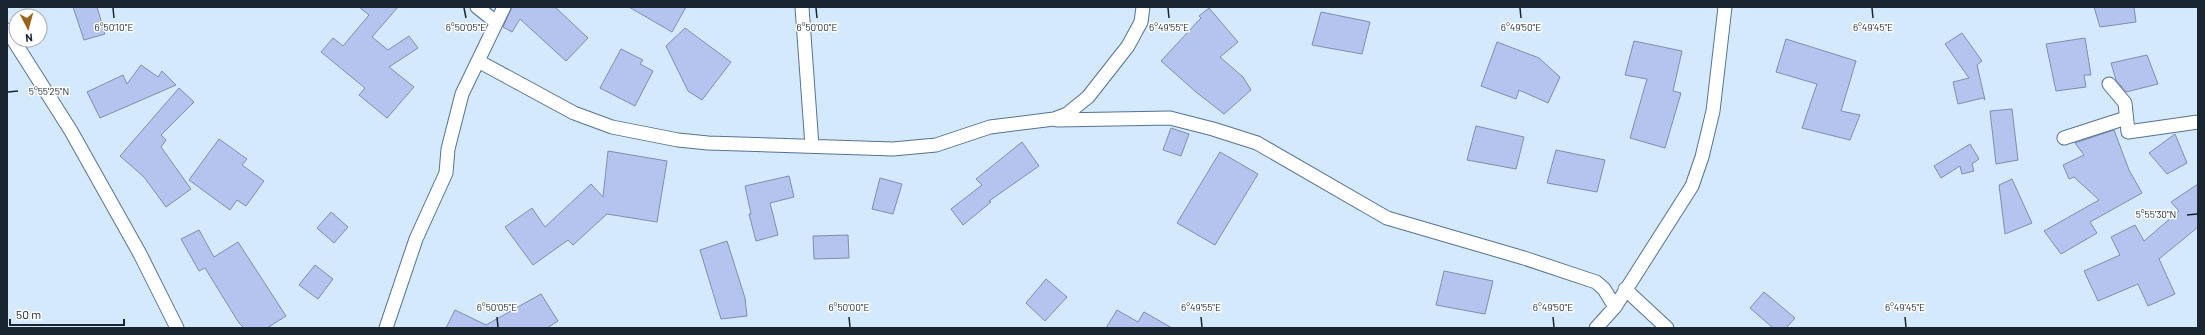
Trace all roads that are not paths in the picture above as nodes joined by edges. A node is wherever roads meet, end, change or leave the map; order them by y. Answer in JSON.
{"nodes":[{"id":1,"x":477,"y":7,"type":"edge"},
{"id":2,"x":504,"y":7,"type":"edge"},
{"id":3,"x":802,"y":7,"type":"edge"},
{"id":4,"x":1143,"y":7,"type":"edge"},
{"id":5,"x":1725,"y":7,"type":"edge"},
{"id":6,"x":496,"y":22,"type":"junction"},
{"id":7,"x":7,"y":30,"type":"edge"},
{"id":8,"x":478,"y":61,"type":"junction"},
{"id":9,"x":2109,"y":84,"type":"dead end"},
{"id":10,"x":2126,"y":118,"type":"junction"},
{"id":11,"x":1043,"y":120,"type":"junction"},
{"id":12,"x":2198,"y":122,"type":"edge"},
{"id":13,"x":2064,"y":138,"type":"dead end"},
{"id":14,"x":812,"y":146,"type":"junction"},
{"id":15,"x":1625,"y":289,"type":"junction"},
{"id":16,"x":1615,"y":307,"type":"junction"},
{"id":17,"x":177,"y":328,"type":"edge"},
{"id":18,"x":386,"y":328,"type":"edge"},
{"id":19,"x":1596,"y":328,"type":"edge"},
{"id":20,"x":1667,"y":328,"type":"edge"}],
"edges":[{"from":1,"to":6,"type":"street"},
{"from":2,"to":6,"type":"street"},
{"from":3,"to":14,"type":"street"},
{"from":4,"to":11,"type":"street"},
{"from":5,"to":15,"type":"street"},
{"from":6,"to":8,"type":"street"},
{"from":7,"to":17,"type":"street"},
{"from":8,"to":14,"type":"street"},
{"from":8,"to":18,"type":"street"},
{"from":9,"to":10,"type":"street"},
{"from":10,"to":12,"type":"street"},
{"from":10,"to":13,"type":"street"},
{"from":11,"to":14,"type":"street"},
{"from":11,"to":16,"type":"street"},
{"from":15,"to":16,"type":"street"},
{"from":15,"to":20,"type":"street"},
{"from":16,"to":19,"type":"street"}]}
